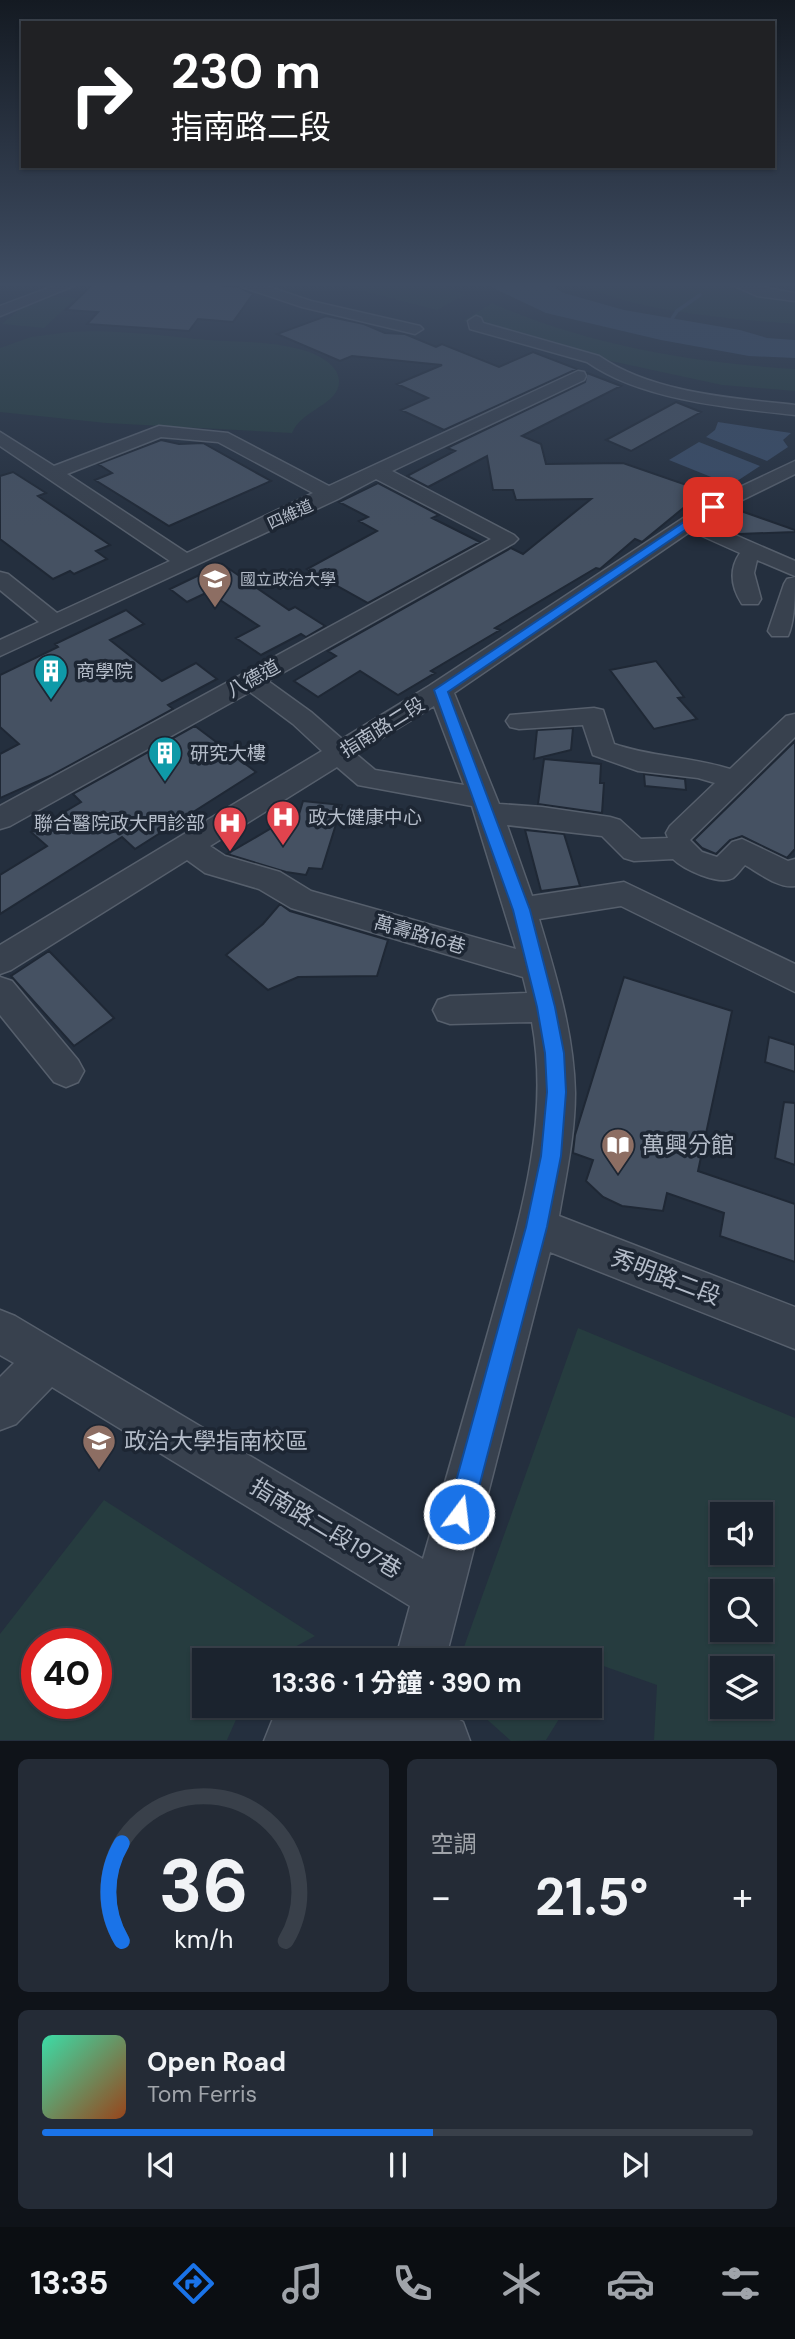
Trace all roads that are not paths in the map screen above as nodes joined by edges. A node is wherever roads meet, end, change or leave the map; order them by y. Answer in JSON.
{"nodes":[{"id":1,"x":604,"y":365,"type":"edge"},
{"id":2,"x":578,"y":376,"type":"dead end"},
{"id":3,"x":795,"y":410,"type":"edge"},
{"id":4,"x":0,"y":438,"type":"edge"},
{"id":5,"x":793,"y":467,"type":"edge"},
{"id":6,"x":378,"y":472,"type":"junction"},
{"id":7,"x":53,"y":473,"type":"junction"},
{"id":8,"x":331,"y":495,"type":"junction"},
{"id":9,"x":691,"y":523,"type":"junction"},
{"id":10,"x":753,"y":550,"type":"junction"},
{"id":11,"x":186,"y":562,"type":"junction"},
{"id":12,"x":795,"y":569,"type":"edge"},
{"id":13,"x":0,"y":579,"type":"edge"},
{"id":14,"x":795,"y":584,"type":"edge"},
{"id":15,"x":750,"y":599,"type":"dead end"},
{"id":16,"x":55,"y":623,"type":"junction"},
{"id":17,"x":780,"y":631,"type":"dead end"},
{"id":18,"x":0,"y":649,"type":"edge"},
{"id":19,"x":250,"y":680,"type":"junction"},
{"id":20,"x":440,"y":690,"type":"junction"},
{"id":21,"x":519,"y":721,"type":"dead end"},
{"id":22,"x":795,"y":722,"type":"edge"},
{"id":23,"x":341,"y":753,"type":"junction"},
{"id":24,"x":735,"y":780,"type":"junction"},
{"id":25,"x":480,"y":812,"type":"junction"},
{"id":26,"x":0,"y":820,"type":"edge"},
{"id":27,"x":680,"y":833,"type":"dead end"},
{"id":28,"x":188,"y":846,"type":"junction"},
{"id":29,"x":795,"y":870,"type":"edge"},
{"id":30,"x":522,"y":910,"type":"junction"},
{"id":31,"x":0,"y":961,"type":"edge"},
{"id":32,"x":537,"y":968,"type":"junction"},
{"id":33,"x":795,"y":979,"type":"edge"},
{"id":34,"x":0,"y":991,"type":"edge"},
{"id":35,"x":546,"y":1007,"type":"junction"},
{"id":36,"x":450,"y":1010,"type":"dead end"},
{"id":37,"x":66,"y":1072,"type":"dead end"},
{"id":38,"x":537,"y":1227,"type":"junction"},
{"id":39,"x":795,"y":1328,"type":"edge"},
{"id":40,"x":0,"y":1331,"type":"edge"},
{"id":41,"x":48,"y":1360,"type":"junction"},
{"id":42,"x":0,"y":1408,"type":"edge"},
{"id":43,"x":437,"y":1595,"type":"junction"},
{"id":44,"x":423,"y":1648,"type":"edge"},
{"id":45,"x":413,"y":1726,"type":"edge"},
{"id":46,"x":290,"y":1741,"type":"edge"}],
"edges":[{"from":1,"to":3,"type":"street"},
{"from":2,"to":6,"type":"street","name":"四維道"},
{"from":4,"to":7,"type":"street"},
{"from":5,"to":9,"type":"street","name":"指南路二段"},
{"from":6,"to":8,"type":"street","name":"四維道"},
{"from":6,"to":19,"type":"street","name":"八德道"},
{"from":7,"to":8,"type":"street"},
{"from":7,"to":11,"type":"street"},
{"from":8,"to":11,"type":"street","name":"四維道"},
{"from":9,"to":10,"type":"street"},
{"from":9,"to":20,"type":"street","name":"指南路二段"},
{"from":10,"to":12,"type":"street"},
{"from":10,"to":15,"type":"street"},
{"from":11,"to":16,"type":"street","name":"四維道"},
{"from":13,"to":16,"type":"street"},
{"from":14,"to":17,"type":"street"},
{"from":16,"to":18,"type":"street","name":"四維道"},
{"from":19,"to":23,"type":"street"},
{"from":19,"to":26,"type":"street","name":"八德道"},
{"from":20,"to":23,"type":"street","name":"指南路二段"},
{"from":20,"to":25,"type":"street"},
{"from":21,"to":24,"type":"street"},
{"from":22,"to":24,"type":"street"},
{"from":23,"to":25,"type":"street"},
{"from":23,"to":28,"type":"street","name":"指南路二段"},
{"from":24,"to":27,"type":"street"},
{"from":25,"to":29,"type":"street"},
{"from":25,"to":30,"type":"street"},
{"from":28,"to":31,"type":"street","name":"指南路二段"},
{"from":28,"to":32,"type":"street","name":"萬壽路16巷"},
{"from":30,"to":32,"type":"street"},
{"from":30,"to":33,"type":"street"},
{"from":32,"to":35,"type":"street"},
{"from":34,"to":37,"type":"street"},
{"from":35,"to":36,"type":"street"},
{"from":35,"to":38,"type":"street"},
{"from":38,"to":39,"type":"street","name":"秀明路二段"},
{"from":38,"to":43,"type":"street"},
{"from":40,"to":41,"type":"street","name":"指南路二段197巷"},
{"from":41,"to":42,"type":"street"},
{"from":41,"to":43,"type":"street","name":"指南路二段197巷"},
{"from":43,"to":44,"type":"street"},
{"from":45,"to":46,"type":"street"}]}
